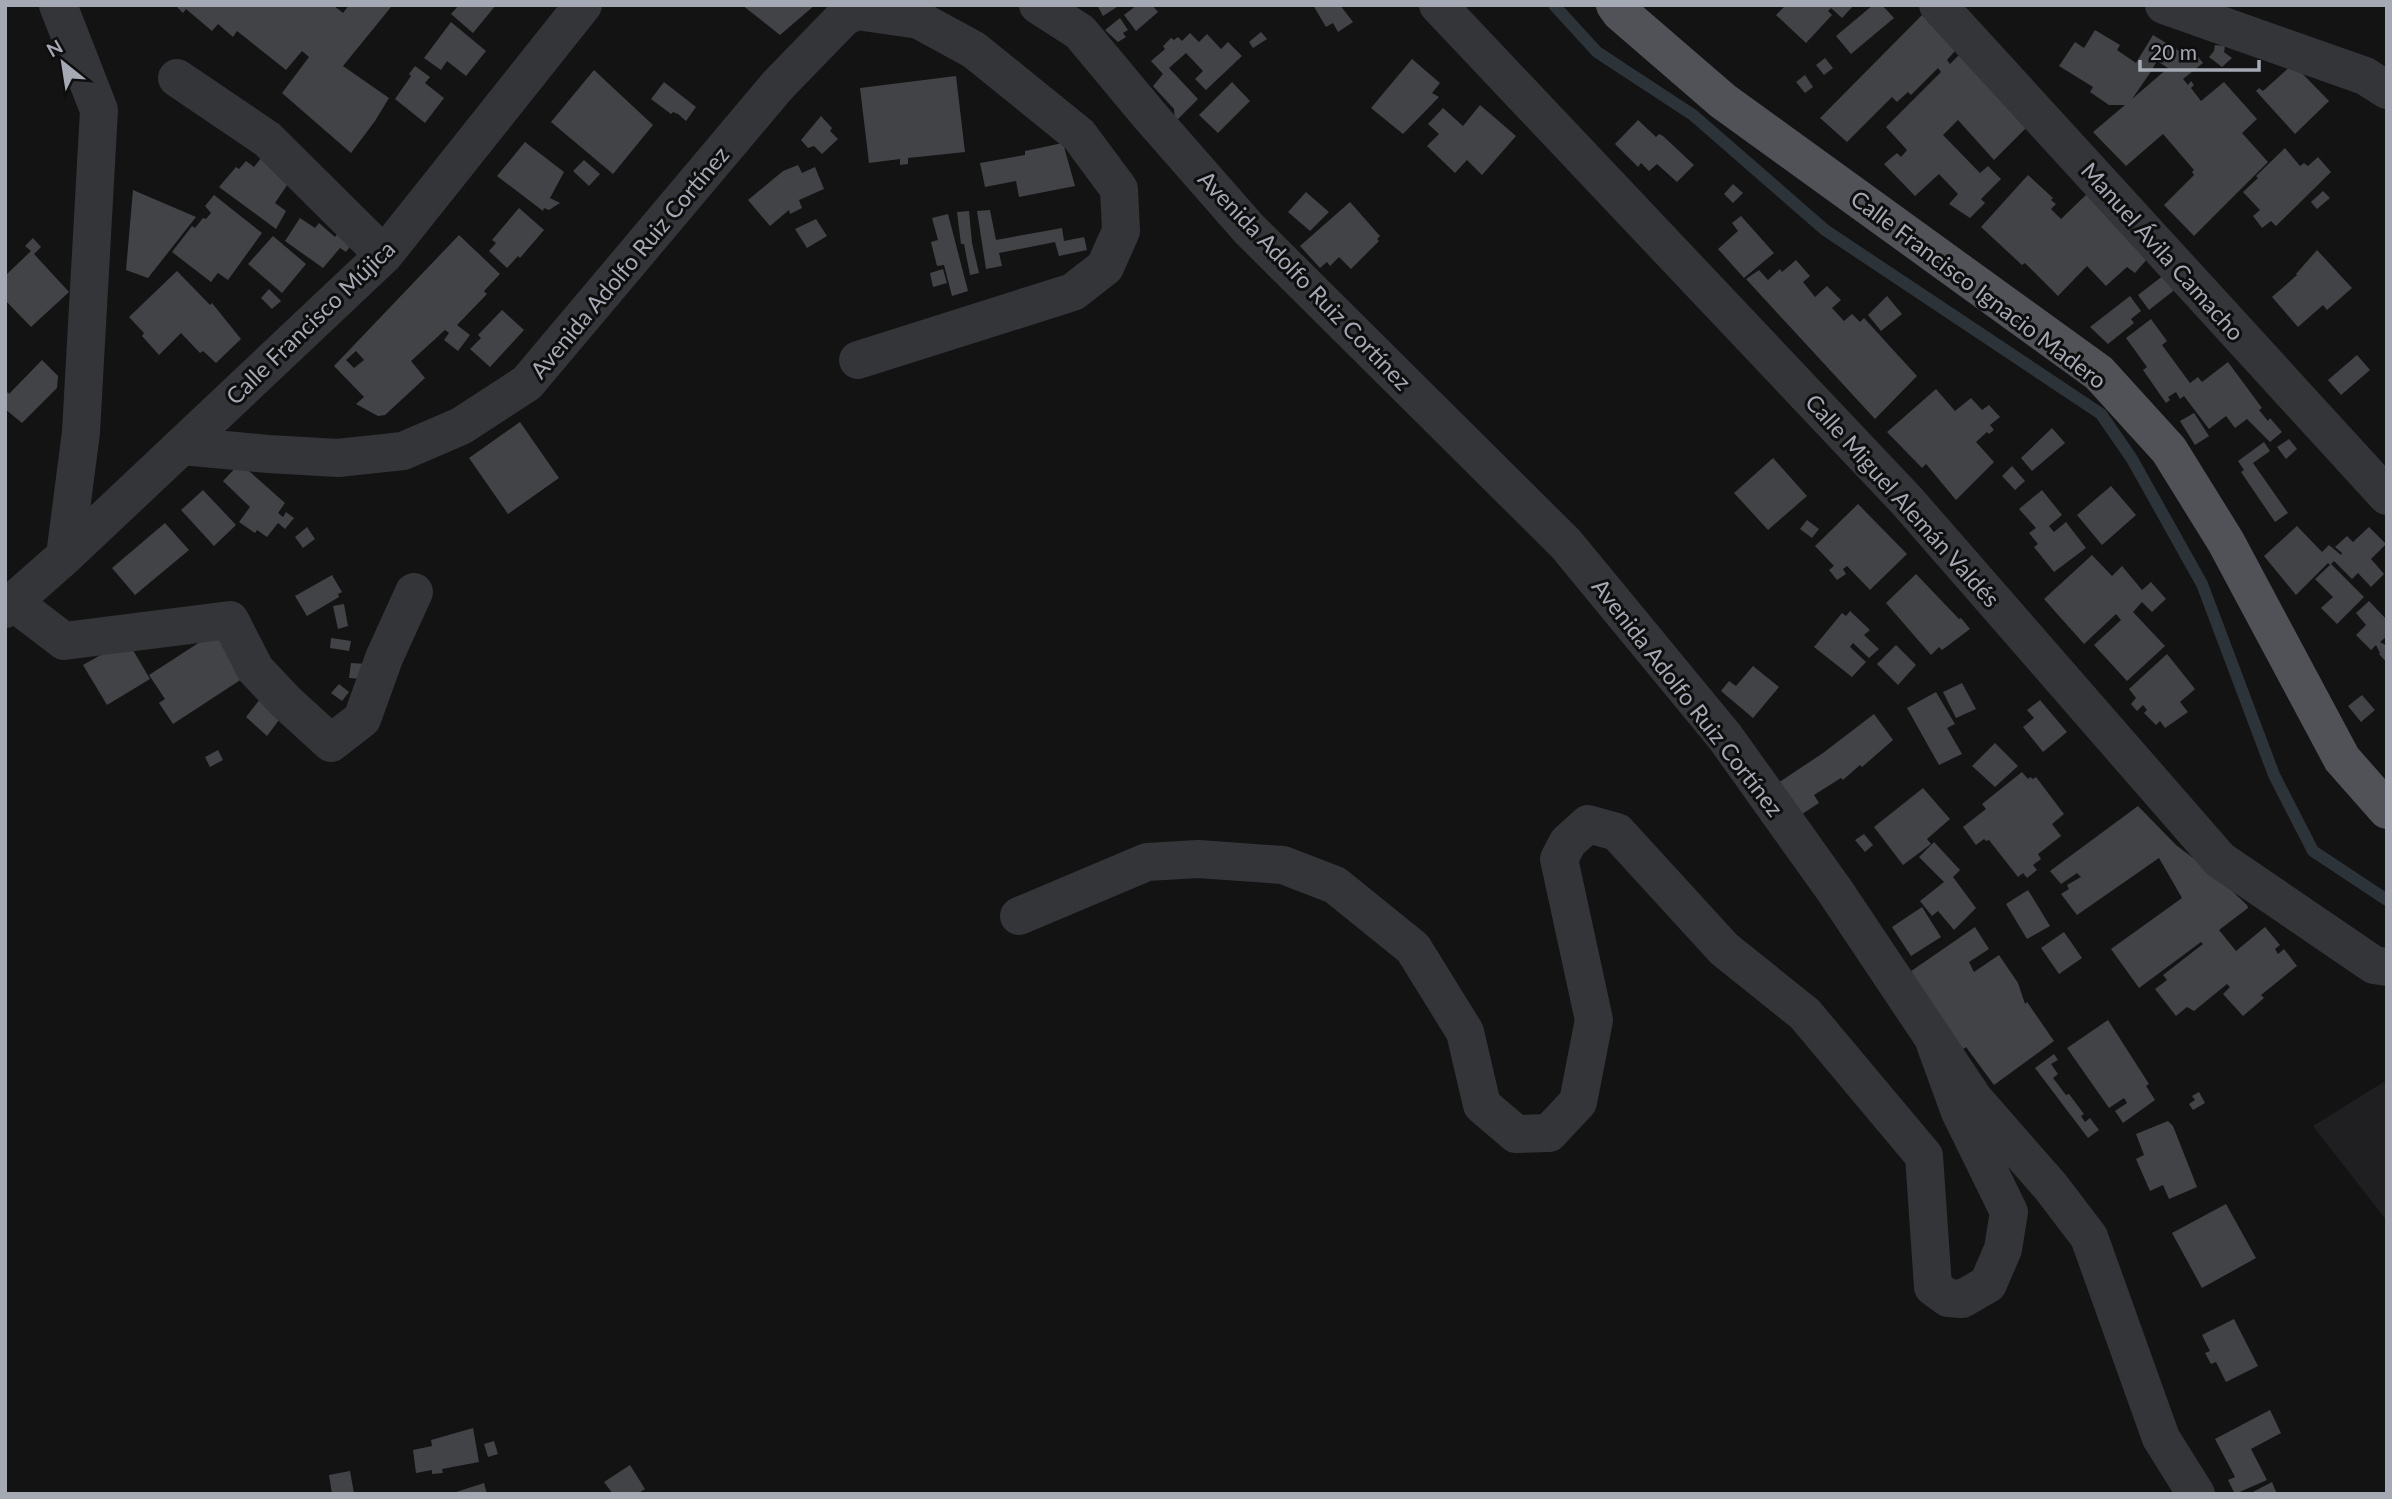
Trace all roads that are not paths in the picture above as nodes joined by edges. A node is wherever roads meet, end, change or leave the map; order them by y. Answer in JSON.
{"nodes":[{"id":1,"x":58,"y":5,"type":"edge"},
{"id":2,"x":583,"y":5,"type":"edge"},
{"id":3,"x":1038,"y":5,"type":"edge"},
{"id":4,"x":1438,"y":5,"type":"edge"},
{"id":5,"x":1615,"y":5,"type":"edge"},
{"id":6,"x":1938,"y":5,"type":"edge"},
{"id":7,"x":2164,"y":5,"type":"edge"},
{"id":8,"x":863,"y":8,"type":"edge"},
{"id":9,"x":177,"y":78,"type":"dead end"},
{"id":10,"x":2387,"y":90,"type":"edge"},
{"id":11,"x":384,"y":255,"type":"junction"},
{"id":12,"x":858,"y":360,"type":"dead end"},
{"id":13,"x":182,"y":446,"type":"junction"},
{"id":14,"x":2387,"y":496,"type":"edge"},
{"id":15,"x":65,"y":556,"type":"junction"},
{"id":16,"x":414,"y":592,"type":"dead end"},
{"id":17,"x":9,"y":605,"type":"edge"},
{"id":18,"x":2387,"y":810,"type":"edge"},
{"id":19,"x":1019,"y":916,"type":"dead end"},
{"id":20,"x":2387,"y":967,"type":"edge"},
{"id":21,"x":1933,"y":1038,"type":"junction"},
{"id":22,"x":2196,"y":1494,"type":"edge"}],
"edges":[{"from":1,"to":15,"type":"street"},
{"from":2,"to":11,"type":"street","name":"Calle Francisco Mújica"},
{"from":3,"to":21,"type":"street","name":"Avenida Adolfo Ruiz Cortínez"},
{"from":4,"to":20,"type":"street","name":"Calle Miguel Alemán Valdés"},
{"from":5,"to":18,"type":"main road","name":"Calle Francisco Ignacio Madero"},
{"from":6,"to":14,"type":"street","name":"Manuel Ávila Camacho"},
{"from":7,"to":10,"type":"street"},
{"from":8,"to":12,"type":"street"},
{"from":8,"to":13,"type":"street","name":"Avenida Adolfo Ruiz Cortínez"},
{"from":9,"to":11,"type":"street"},
{"from":11,"to":13,"type":"street","name":"Calle Francisco Mújica"},
{"from":13,"to":15,"type":"street","name":"Calle Francisco Mújica"},
{"from":15,"to":17,"type":"street","name":"Calle Francisco Mújica"},
{"from":16,"to":17,"type":"street"},
{"from":19,"to":21,"type":"street"},
{"from":21,"to":22,"type":"street","name":"Avenida Adolfo Ruiz Cortínez"}]}
